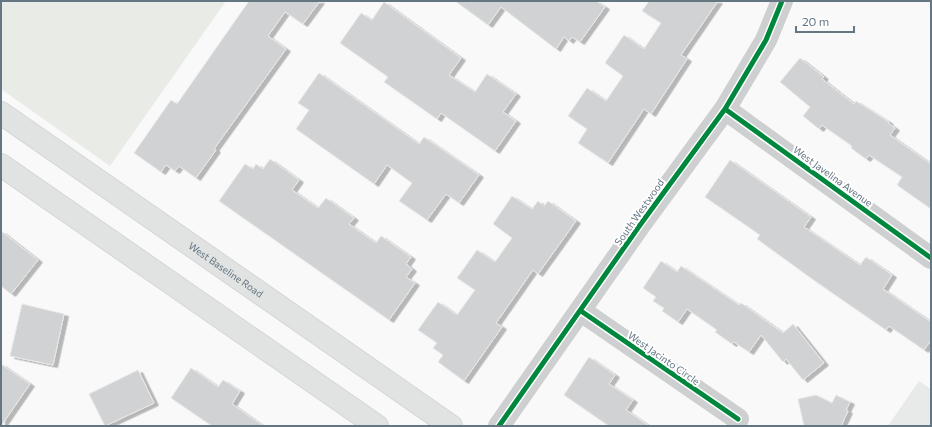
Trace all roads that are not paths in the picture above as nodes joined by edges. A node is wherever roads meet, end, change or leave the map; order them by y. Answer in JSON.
{"nodes":[{"id":1,"x":782,"y":1,"type":"edge"},
{"id":2,"x":725,"y":109,"type":"junction"},
{"id":3,"x":1,"y":113,"type":"edge"},
{"id":4,"x":1,"y":165,"type":"edge"},
{"id":5,"x":931,"y":258,"type":"edge"},
{"id":6,"x":581,"y":311,"type":"junction"},
{"id":7,"x":738,"y":420,"type":"dead end"},
{"id":8,"x":377,"y":426,"type":"edge"},
{"id":9,"x":451,"y":426,"type":"edge"},
{"id":10,"x":499,"y":426,"type":"edge"}],
"edges":[{"from":1,"to":2,"type":"street","name":"South Westwood"},
{"from":2,"to":5,"type":"street","name":"West Javelina Avenue"},
{"from":2,"to":6,"type":"street","name":"South Westwood"},
{"from":3,"to":9,"type":"main road","name":"West Baseline Road"},
{"from":4,"to":8,"type":"main road"},
{"from":6,"to":7,"type":"street","name":"West Jacinto Circle"},
{"from":6,"to":10,"type":"street","name":"South Westwood"}]}
